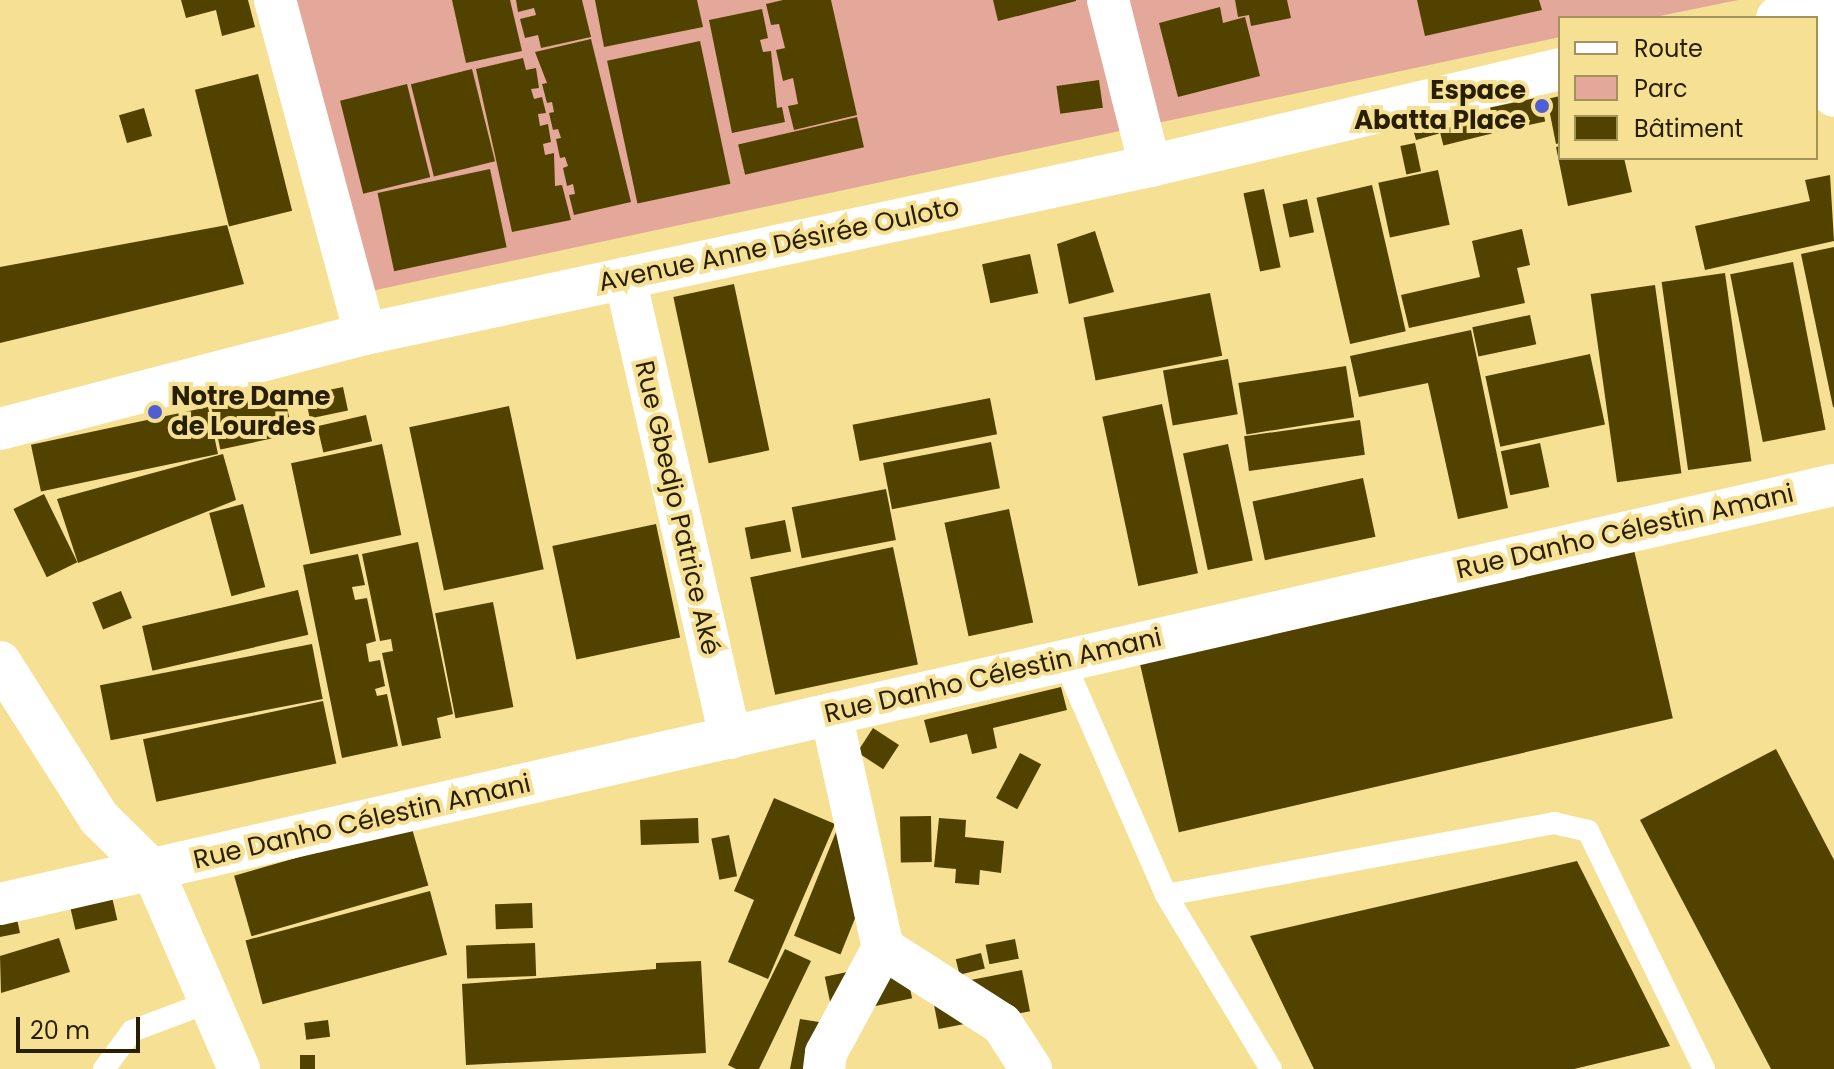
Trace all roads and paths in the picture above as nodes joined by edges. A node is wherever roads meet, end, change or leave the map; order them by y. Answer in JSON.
{"nodes":[{"id":1,"x":275,"y":0,"type":"edge"},
{"id":2,"x":1108,"y":0,"type":"edge"},
{"id":3,"x":1824,"y":4,"type":"edge"},
{"id":4,"x":1784,"y":16,"type":"edge"},
{"id":5,"x":1558,"y":69,"type":"edge"},
{"id":6,"x":1834,"y":96,"type":"edge"},
{"id":7,"x":1150,"y":166,"type":"junction"},
{"id":8,"x":625,"y":278,"type":"junction"},
{"id":9,"x":365,"y":334,"type":"junction"},
{"id":10,"x":0,"y":429,"type":"edge"},
{"id":11,"x":1834,"y":485,"type":"edge"},
{"id":12,"x":1063,"y":659,"type":"junction"},
{"id":13,"x":0,"y":662,"type":"edge"},
{"id":14,"x":831,"y":714,"type":"junction"},
{"id":15,"x":730,"y":738,"type":"junction"},
{"id":16,"x":153,"y":871,"type":"junction"},
{"id":17,"x":1166,"y":895,"type":"junction"},
{"id":18,"x":0,"y":904,"type":"edge"},
{"id":19,"x":883,"y":948,"type":"junction"},
{"id":20,"x":212,"y":1001,"type":"junction"},
{"id":21,"x":104,"y":1069,"type":"edge"},
{"id":22,"x":239,"y":1069,"type":"edge"},
{"id":23,"x":824,"y":1069,"type":"edge"},
{"id":24,"x":1031,"y":1069,"type":"edge"},
{"id":25,"x":1271,"y":1069,"type":"edge"},
{"id":26,"x":1704,"y":1069,"type":"edge"}],
"edges":[{"from":1,"to":9,"type":"street"},
{"from":2,"to":7,"type":"street"},
{"from":3,"to":4,"type":"street"},
{"from":3,"to":6,"type":"street"},
{"from":5,"to":7,"type":"street","name":"Avenue Anne Désirée Ouloto"},
{"from":7,"to":8,"type":"street","name":"Avenue Anne Désirée Ouloto"},
{"from":8,"to":9,"type":"street","name":"Avenue Anne Désirée Ouloto"},
{"from":8,"to":15,"type":"street","name":"Rue Gbedjo Patrice Aké"},
{"from":9,"to":10,"type":"street","name":"Avenue Anne Désirée Ouloto"},
{"from":11,"to":12,"type":"street","name":"Rue Danho Célestin Amani"},
{"from":12,"to":14,"type":"street","name":"Rue Danho Célestin Amani"},
{"from":12,"to":17,"type":"lane"},
{"from":13,"to":16,"type":"street"},
{"from":14,"to":15,"type":"street","name":"Rue Danho Célestin Amani"},
{"from":14,"to":19,"type":"street"},
{"from":15,"to":16,"type":"street","name":"Rue Danho Célestin Amani"},
{"from":16,"to":18,"type":"street","name":"Rue Danho Célestin Amani"},
{"from":16,"to":20,"type":"street"},
{"from":17,"to":25,"type":"lane"},
{"from":17,"to":26,"type":"lane"},
{"from":19,"to":23,"type":"street"},
{"from":19,"to":24,"type":"street"},
{"from":20,"to":21,"type":"lane"},
{"from":20,"to":22,"type":"street"}]}
